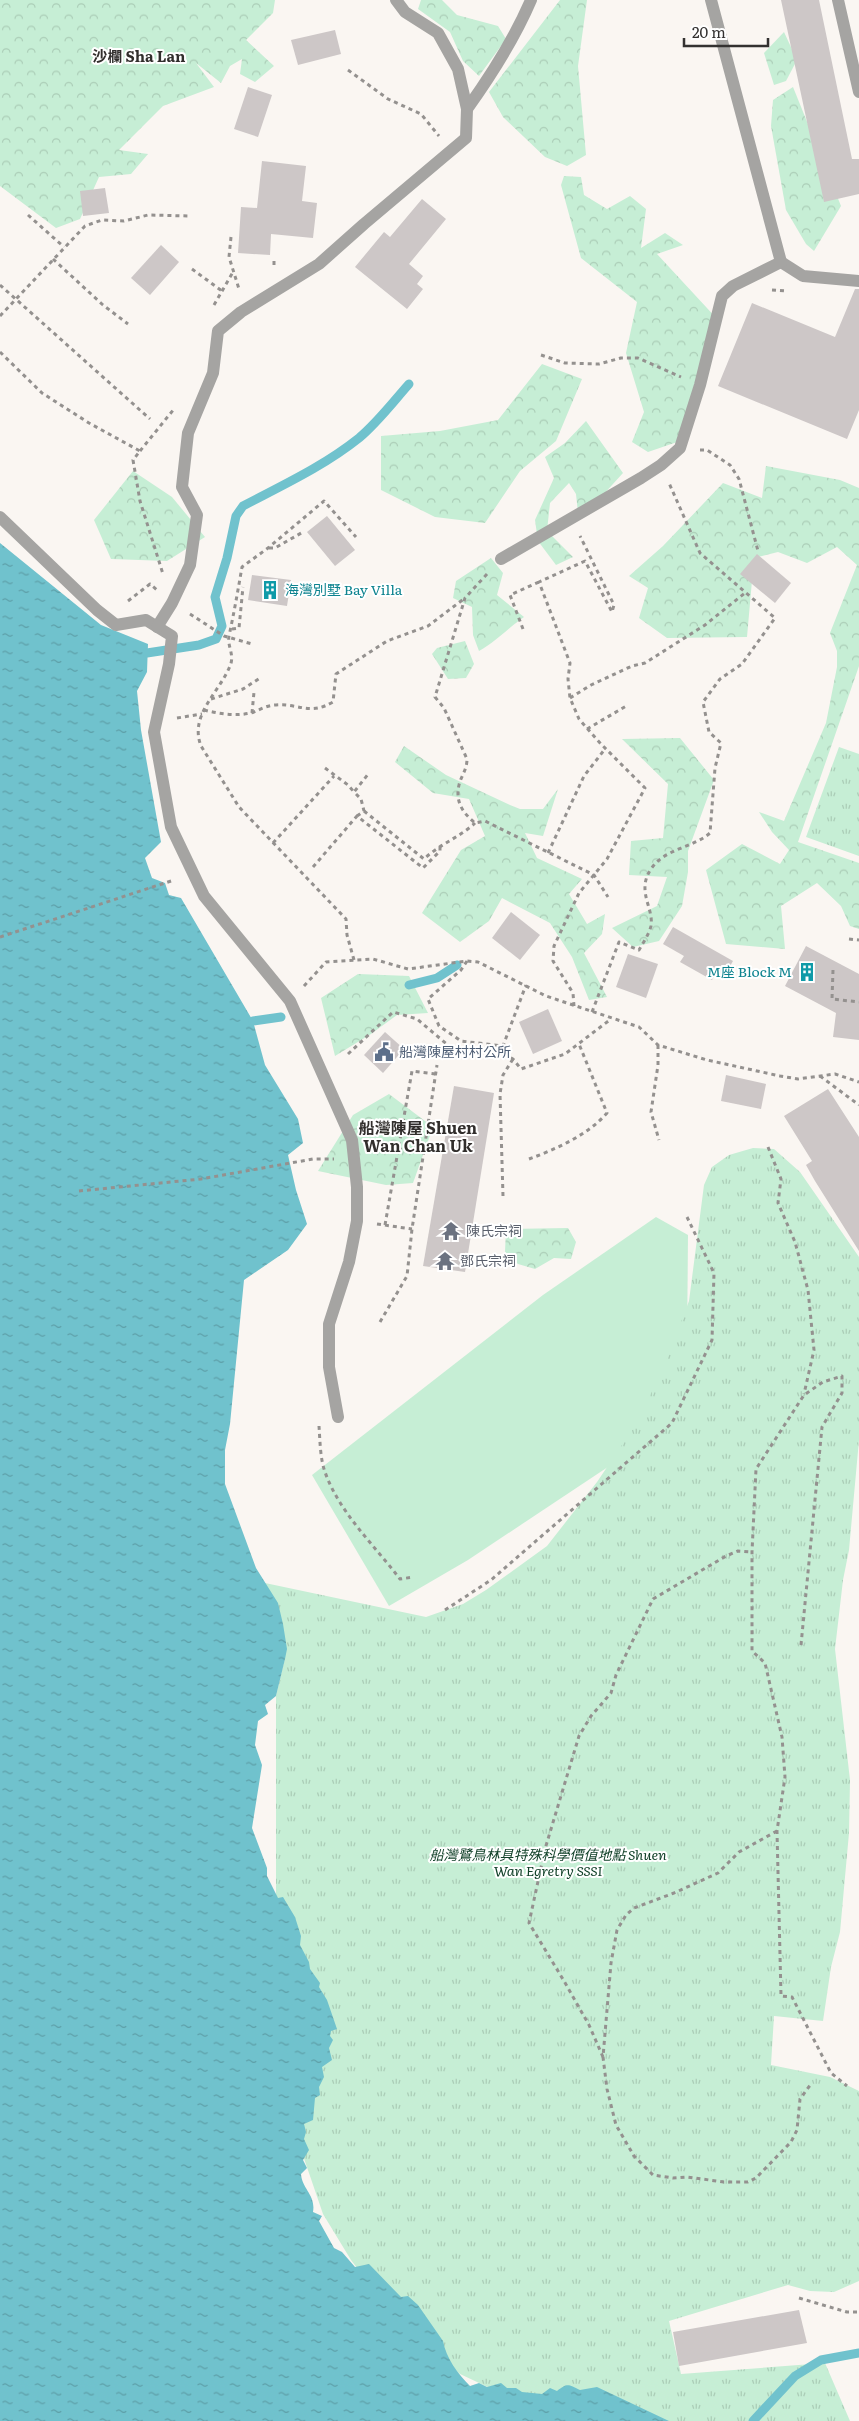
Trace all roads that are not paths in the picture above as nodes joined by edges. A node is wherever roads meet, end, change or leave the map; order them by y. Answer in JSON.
{"nodes":[{"id":1,"x":396,"y":0,"type":"edge"},
{"id":2,"x":530,"y":0,"type":"edge"},
{"id":3,"x":711,"y":0,"type":"edge"},
{"id":4,"x":838,"y":0,"type":"edge"},
{"id":5,"x":859,"y":92,"type":"edge"},
{"id":6,"x":467,"y":109,"type":"junction"},
{"id":7,"x":781,"y":262,"type":"junction"},
{"id":8,"x":859,"y":281,"type":"edge"},
{"id":9,"x":0,"y":517,"type":"edge"},
{"id":10,"x":501,"y":559,"type":"road end"},
{"id":11,"x":157,"y":627,"type":"junction"},
{"id":12,"x":338,"y":1417,"type":"dead end"}],
"edges":[{"from":1,"to":6,"type":"street"},
{"from":2,"to":6,"type":"street"},
{"from":3,"to":7,"type":"street"},
{"from":4,"to":5,"type":"street"},
{"from":6,"to":11,"type":"street"},
{"from":7,"to":8,"type":"street"},
{"from":7,"to":10,"type":"street"},
{"from":9,"to":11,"type":"street"},
{"from":11,"to":12,"type":"street"}]}
